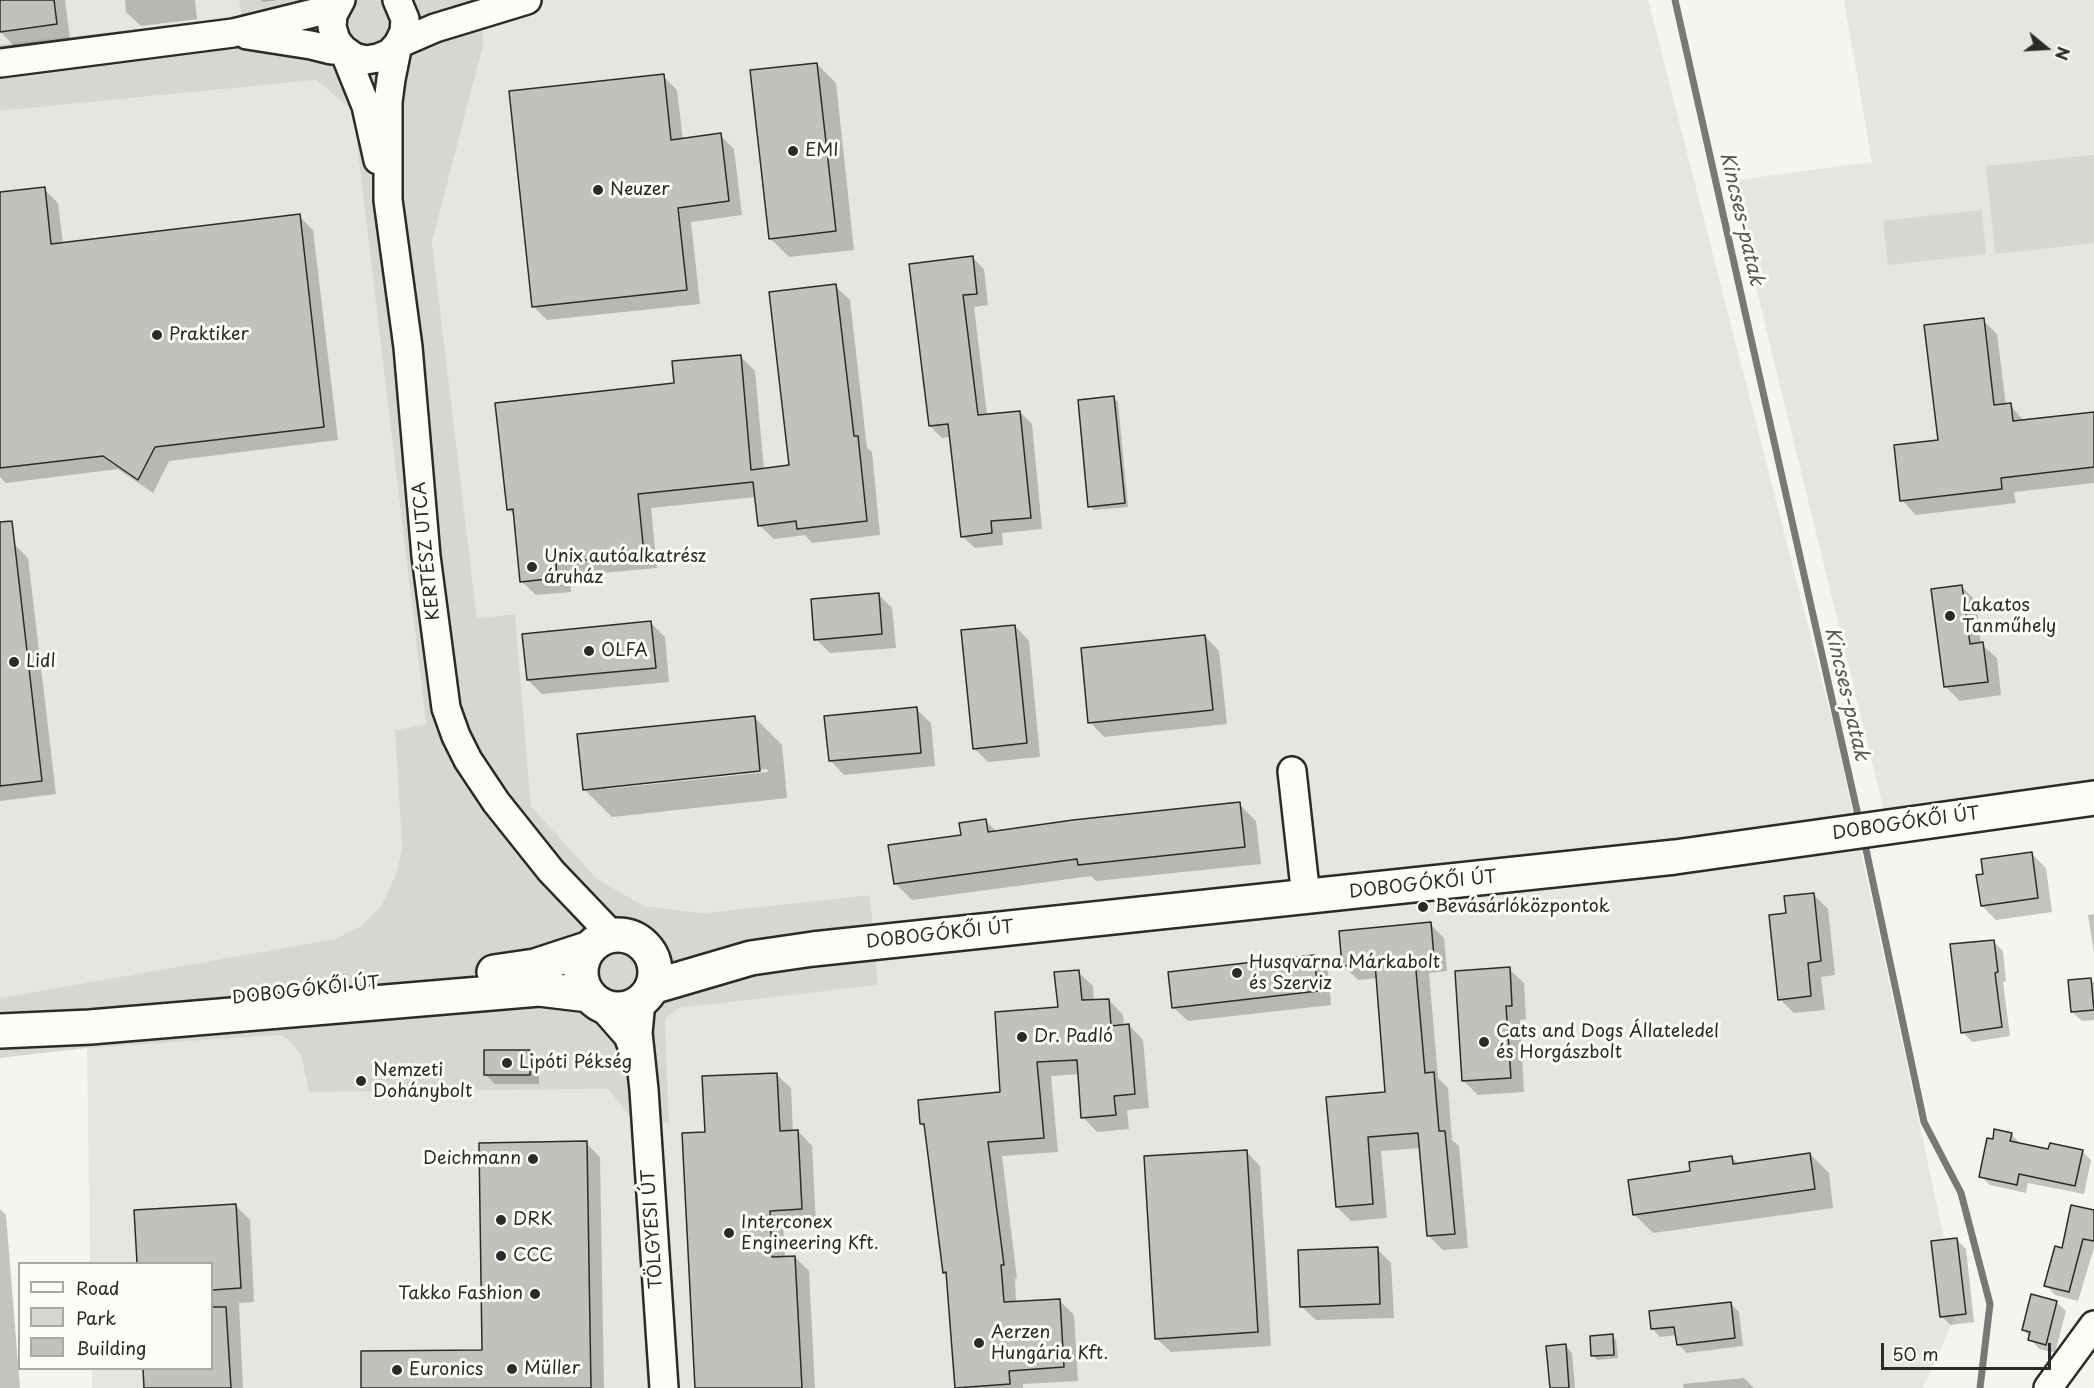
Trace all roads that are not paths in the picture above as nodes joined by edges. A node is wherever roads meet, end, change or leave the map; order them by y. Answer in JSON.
{"nodes":[{"id":1,"x":397,"y":0,"type":"edge"},
{"id":2,"x":527,"y":0,"type":"edge"},
{"id":3,"x":339,"y":1,"type":"edge"},
{"id":4,"x":233,"y":33,"type":"junction"},
{"id":5,"x":399,"y":44,"type":"junction"},
{"id":6,"x":343,"y":50,"type":"junction"},
{"id":7,"x":0,"y":63,"type":"edge"},
{"id":8,"x":388,"y":200,"type":"junction"},
{"id":9,"x":1292,"y":771,"type":"dead end"},
{"id":10,"x":2094,"y":798,"type":"edge"},
{"id":11,"x":1306,"y":897,"type":"junction"},
{"id":12,"x":600,"y":942,"type":"junction"},
{"id":13,"x":651,"y":955,"type":"junction"},
{"id":14,"x":751,"y":958,"type":"junction"},
{"id":15,"x":646,"y":994,"type":"junction"},
{"id":16,"x":594,"y":1000,"type":"junction"},
{"id":17,"x":11,"y":1030,"type":"edge"},
{"id":18,"x":641,"y":1069,"type":"junction"},
{"id":19,"x":2094,"y":1325,"type":"edge"},
{"id":20,"x":664,"y":1388,"type":"edge"},
{"id":21,"x":2048,"y":1388,"type":"edge"}],
"edges":[{"from":1,"to":5,"type":"street","name":"KERTÉSZ UTCA"},
{"from":2,"to":5,"type":"street"},
{"from":3,"to":4,"type":"street"},
{"from":3,"to":6,"type":"street","name":"KERTÉSZ UTCA"},
{"from":4,"to":6,"type":"street"},
{"from":4,"to":7,"type":"street"},
{"from":5,"to":6,"type":"street"},
{"from":5,"to":8,"type":"street","name":"KERTÉSZ UTCA"},
{"from":6,"to":8,"type":"street","name":"KERTÉSZ UTCA"},
{"from":8,"to":12,"type":"street","name":"KERTÉSZ UTCA"},
{"from":9,"to":11,"type":"street"},
{"from":10,"to":11,"type":"main road","name":"DOBOGÓKŐI ÚT"},
{"from":11,"to":14,"type":"main road","name":"DOBOGÓKŐI ÚT"},
{"from":12,"to":13,"type":"main road"},
{"from":12,"to":16,"type":"main road"},
{"from":12,"to":17,"type":"main road","name":"DOBOGÓKŐI ÚT"},
{"from":13,"to":14,"type":"main road","name":"DOBOGÓKŐI ÚT"},
{"from":13,"to":15,"type":"main road"},
{"from":14,"to":15,"type":"main road","name":"DOBOGÓKŐI ÚT"},
{"from":15,"to":16,"type":"main road"},
{"from":15,"to":18,"type":"street","name":"TÖLGYESI ÚT"},
{"from":16,"to":17,"type":"main road","name":"DOBOGÓKŐI ÚT"},
{"from":16,"to":18,"type":"street","name":"TÖLGYESI ÚT"},
{"from":18,"to":20,"type":"street","name":"TÖLGYESI ÚT"},
{"from":19,"to":21,"type":"street"}]}
